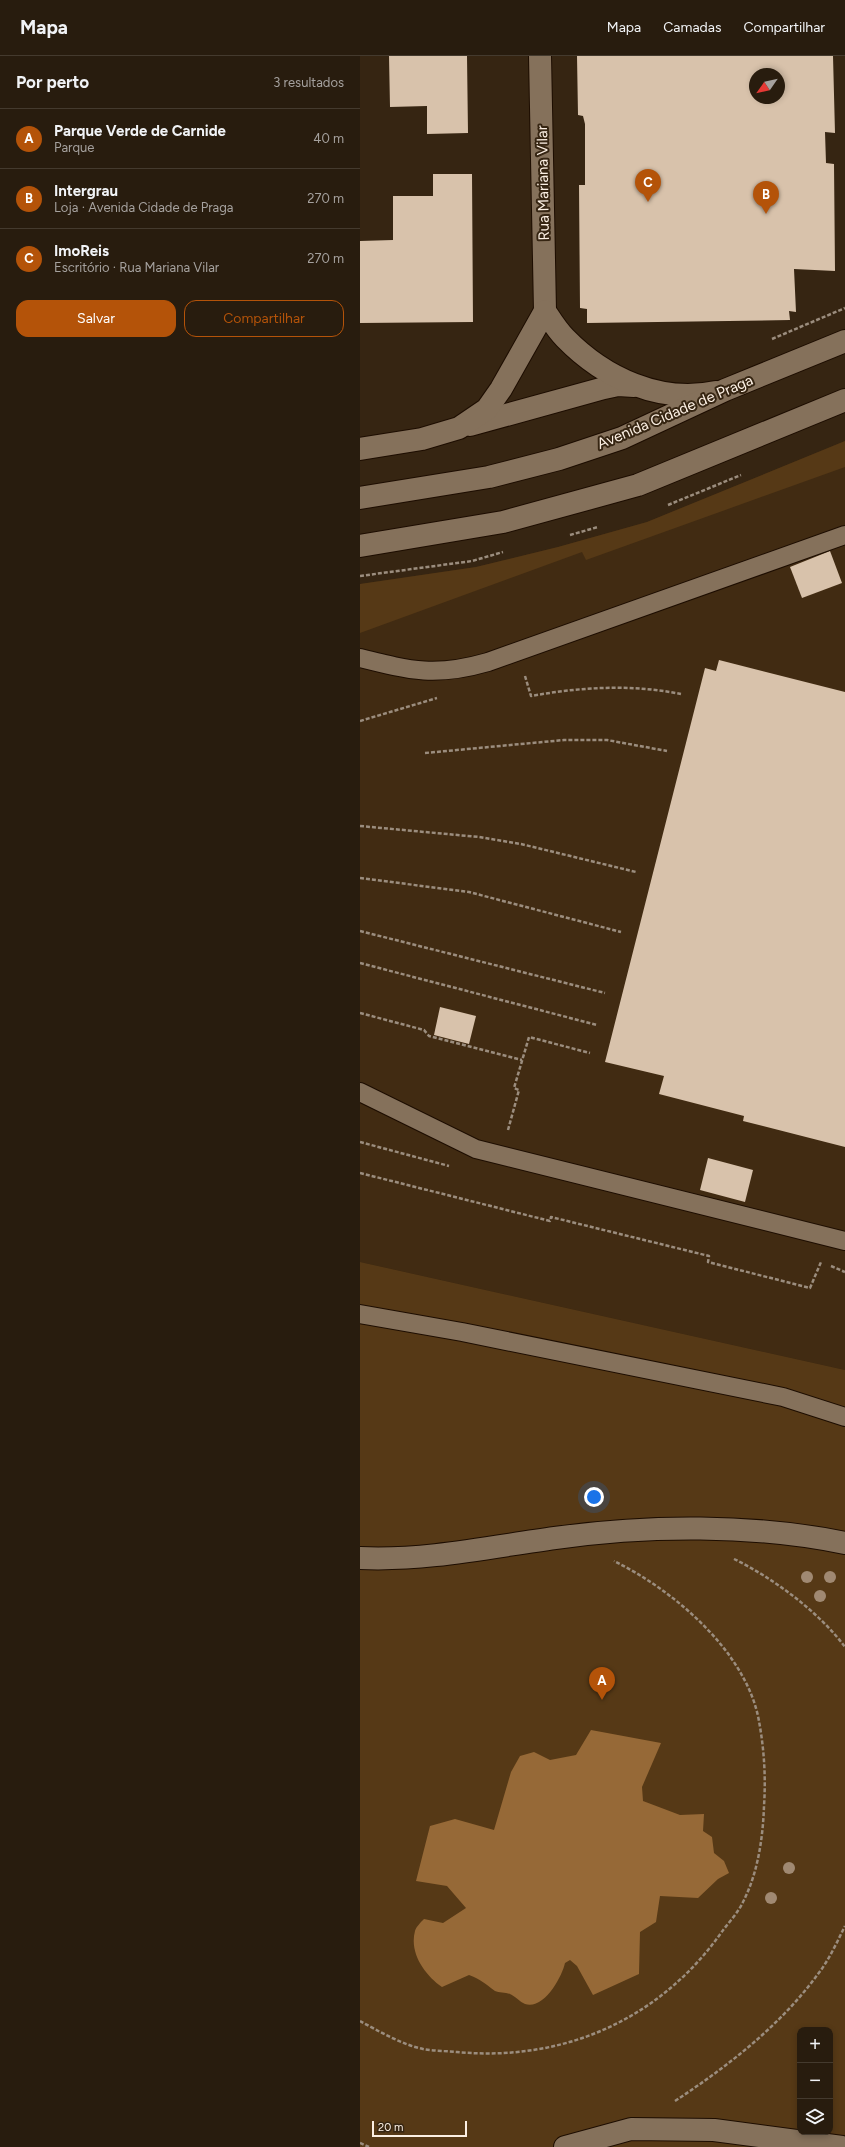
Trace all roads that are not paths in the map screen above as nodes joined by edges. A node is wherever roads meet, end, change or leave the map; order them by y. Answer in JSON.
{"nodes":[{"id":1,"x":540,"y":56,"type":"edge"},
{"id":2,"x":545,"y":311,"type":"junction"},
{"id":3,"x":845,"y":341,"type":"edge"},
{"id":4,"x":634,"y":386,"type":"junction"},
{"id":5,"x":726,"y":390,"type":"junction"},
{"id":6,"x":845,"y":400,"type":"edge"},
{"id":7,"x":459,"y":428,"type":"junction"},
{"id":8,"x":360,"y":449,"type":"edge"},
{"id":9,"x":360,"y":498,"type":"edge"},
{"id":10,"x":845,"y":535,"type":"edge"},
{"id":11,"x":360,"y":546,"type":"edge"},
{"id":12,"x":360,"y":658,"type":"edge"},
{"id":13,"x":360,"y":1092,"type":"edge"},
{"id":14,"x":845,"y":1242,"type":"edge"},
{"id":15,"x":360,"y":1314,"type":"edge"},
{"id":16,"x":845,"y":1417,"type":"edge"},
{"id":17,"x":845,"y":1543,"type":"edge"},
{"id":18,"x":360,"y":1558,"type":"edge"},
{"id":19,"x":565,"y":2147,"type":"edge"},
{"id":20,"x":842,"y":2147,"type":"edge"}],
"edges":[{"from":1,"to":2,"type":"street","name":"Rua Mariana Vilar"},
{"from":2,"to":4,"type":"street"},
{"from":2,"to":7,"type":"street"},
{"from":3,"to":5,"type":"street","name":"Avenida Cidade de Praga"},
{"from":4,"to":5,"type":"street"},
{"from":4,"to":7,"type":"street"},
{"from":5,"to":9,"type":"street","name":"Avenida Cidade de Praga"},
{"from":6,"to":11,"type":"street"},
{"from":7,"to":8,"type":"street"},
{"from":10,"to":12,"type":"lane"},
{"from":13,"to":14,"type":"lane"},
{"from":15,"to":16,"type":"lane"},
{"from":17,"to":18,"type":"street"},
{"from":19,"to":20,"type":"street"}]}
